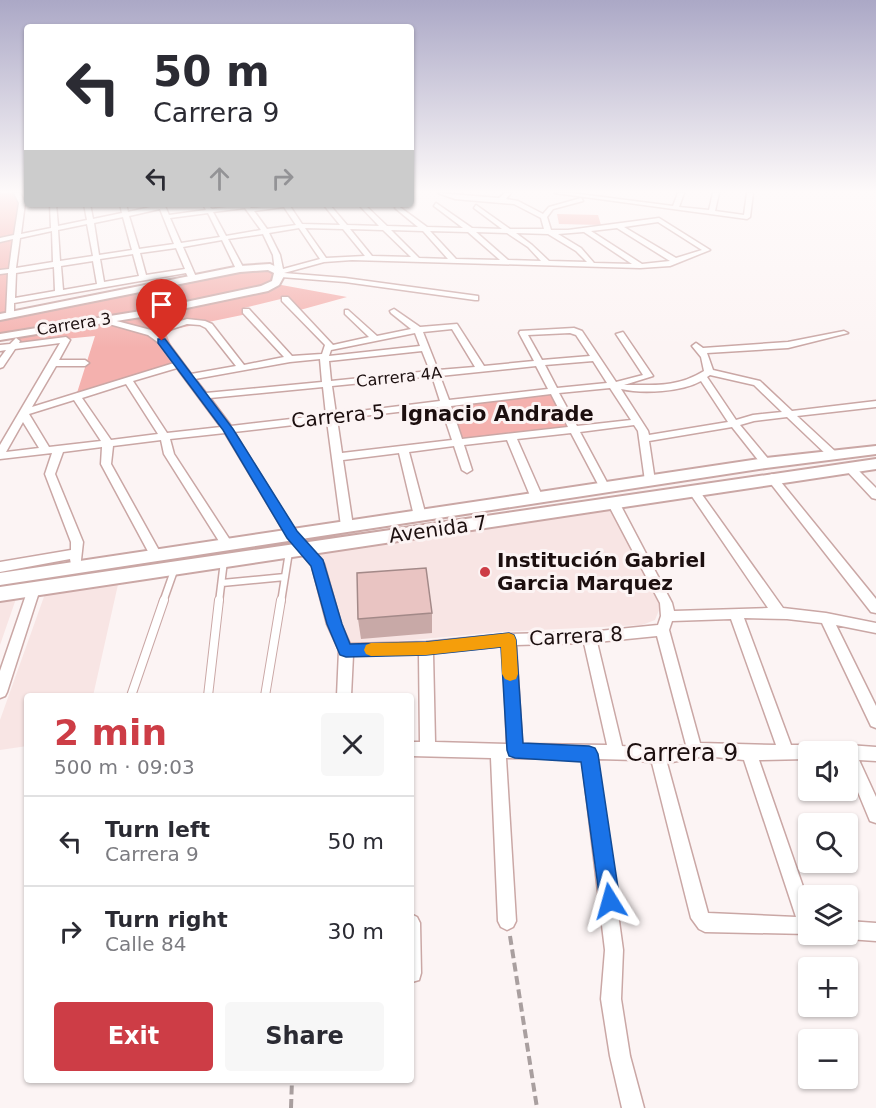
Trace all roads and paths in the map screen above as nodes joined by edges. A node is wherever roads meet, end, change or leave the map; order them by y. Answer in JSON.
{"nodes":[{"id":1,"x":17,"y":245,"type":"edge"},
{"id":2,"x":56,"y":245,"type":"edge"},
{"id":3,"x":93,"y":245,"type":"edge"},
{"id":4,"x":135,"y":245,"type":"edge"},
{"id":5,"x":178,"y":245,"type":"joint"},
{"id":6,"x":227,"y":245,"type":"edge"},
{"id":7,"x":271,"y":245,"type":"edge"},
{"id":8,"x":314,"y":245,"type":"edge"},
{"id":9,"x":360,"y":245,"type":"edge"},
{"id":10,"x":402,"y":245,"type":"edge"},
{"id":11,"x":439,"y":245,"type":"edge"},
{"id":12,"x":487,"y":245,"type":"edge"},
{"id":13,"x":528,"y":245,"type":"edge"},
{"id":14,"x":571,"y":245,"type":"edge"},
{"id":15,"x":607,"y":245,"type":"edge"},
{"id":16,"x":649,"y":245,"type":"edge"},
{"id":17,"x":701,"y":245,"type":"edge"},
{"id":18,"x":137,"y":251,"type":"junction"},
{"id":19,"x":96,"y":258,"type":"junction"},
{"id":20,"x":370,"y":258,"type":"junction"},
{"id":21,"x":416,"y":259,"type":"junction"},
{"id":22,"x":324,"y":260,"type":"junction"},
{"id":23,"x":674,"y":260,"type":"junction"},
{"id":24,"x":454,"y":261,"type":"junction"},
{"id":25,"x":505,"y":261,"type":"junction"},
{"id":26,"x":546,"y":262,"type":"junction"},
{"id":27,"x":58,"y":264,"type":"junction"},
{"id":28,"x":592,"y":265,"type":"junction"},
{"id":29,"x":640,"y":266,"type":"junction"},
{"id":30,"x":240,"y":269,"type":"junction"},
{"id":31,"x":12,"y":271,"type":"junction"},
{"id":32,"x":0,"y":273,"type":"edge"},
{"id":33,"x":191,"y":274,"type":"junction"},
{"id":34,"x":280,"y":274,"type":"junction"},
{"id":35,"x":143,"y":278,"type":"junction"},
{"id":36,"x":101,"y":285,"type":"junction"},
{"id":37,"x":59,"y":293,"type":"junction"},
{"id":38,"x":475,"y":298,"type":"dead end"},
{"id":39,"x":285,"y":299,"type":"dead end"},
{"id":40,"x":10,"y":301,"type":"junction"},
{"id":41,"x":246,"y":311,"type":"dead end"},
{"id":42,"x":394,"y":311,"type":"dead end"},
{"id":43,"x":348,"y":312,"type":"dead end"},
{"id":44,"x":5,"y":316,"type":"edge"},
{"id":45,"x":105,"y":320,"type":"junction"},
{"id":46,"x":418,"y":330,"type":"junction"},
{"id":47,"x":21,"y":333,"type":"junction"},
{"id":48,"x":151,"y":333,"type":"junction"},
{"id":49,"x":844,"y":333,"type":"dead end"},
{"id":50,"x":620,"y":334,"type":"dead end"},
{"id":51,"x":0,"y":337,"type":"edge"},
{"id":52,"x":376,"y":339,"type":"junction"},
{"id":53,"x":14,"y":345,"type":"junction"},
{"id":54,"x":0,"y":348,"type":"edge"},
{"id":55,"x":426,"y":348,"type":"junction"},
{"id":56,"x":326,"y":354,"type":"junction"},
{"id":57,"x":594,"y":358,"type":"junction"},
{"id":58,"x":290,"y":359,"type":"junction"},
{"id":59,"x":52,"y":363,"type":"junction"},
{"id":60,"x":85,"y":363,"type":"dead end"},
{"id":61,"x":540,"y":363,"type":"junction"},
{"id":62,"x":180,"y":364,"type":"junction"},
{"id":63,"x":0,"y":365,"type":"edge"},
{"id":64,"x":241,"y":367,"type":"junction"},
{"id":65,"x":481,"y":369,"type":"junction"},
{"id":66,"x":435,"y":373,"type":"junction"},
{"id":67,"x":705,"y":374,"type":"junction"},
{"id":68,"x":190,"y":378,"type":"junction"},
{"id":69,"x":129,"y":380,"type":"junction"},
{"id":70,"x":327,"y":385,"type":"junction"},
{"id":71,"x":612,"y":385,"type":"junction"},
{"id":72,"x":554,"y":391,"type":"junction"},
{"id":73,"x":76,"y":396,"type":"junction"},
{"id":74,"x":203,"y":396,"type":"junction"},
{"id":75,"x":445,"y":404,"type":"junction"},
{"id":76,"x":876,"y":404,"type":"edge"},
{"id":77,"x":23,"y":413,"type":"junction"},
{"id":78,"x":791,"y":414,"type":"junction"},
{"id":79,"x":331,"y":416,"type":"junction"},
{"id":80,"x":636,"y":422,"type":"junction"},
{"id":81,"x":734,"y":424,"type":"junction"},
{"id":82,"x":228,"y":429,"type":"junction"},
{"id":83,"x":573,"y":429,"type":"junction"},
{"id":84,"x":511,"y":437,"type":"junction"},
{"id":85,"x":165,"y":438,"type":"junction"},
{"id":86,"x":644,"y":439,"type":"junction"},
{"id":87,"x":108,"y":443,"type":"junction"},
{"id":88,"x":458,"y":443,"type":"junction"},
{"id":89,"x":59,"y":449,"type":"junction"},
{"id":90,"x":403,"y":449,"type":"junction"},
{"id":91,"x":876,"y":450,"type":"edge"},
{"id":92,"x":46,"y":451,"type":"junction"},
{"id":93,"x":0,"y":455,"type":"edge"},
{"id":94,"x":833,"y":455,"type":"junction"},
{"id":95,"x":336,"y":458,"type":"junction"},
{"id":96,"x":766,"y":463,"type":"junction"},
{"id":97,"x":876,"y":464,"type":"edge"},
{"id":98,"x":849,"y":467,"type":"junction"},
{"id":99,"x":467,"y":470,"type":"dead end"},
{"id":100,"x":772,"y":478,"type":"junction"},
{"id":101,"x":650,"y":481,"type":"junction"},
{"id":102,"x":605,"y":488,"type":"junction"},
{"id":103,"x":694,"y":492,"type":"junction"},
{"id":104,"x":876,"y":495,"type":"edge"},
{"id":105,"x":537,"y":498,"type":"junction"},
{"id":106,"x":614,"y":504,"type":"junction"},
{"id":107,"x":420,"y":516,"type":"junction"},
{"id":108,"x":347,"y":526,"type":"junction"},
{"id":109,"x":226,"y":543,"type":"junction"},
{"id":110,"x":295,"y":545,"type":"junction"},
{"id":111,"x":155,"y":554,"type":"junction"},
{"id":112,"x":76,"y":560,"type":"junction"},
{"id":113,"x":224,"y":561,"type":"junction"},
{"id":114,"x":0,"y":567,"type":"edge"},
{"id":115,"x":176,"y":568,"type":"junction"},
{"id":116,"x":285,"y":577,"type":"junction"},
{"id":117,"x":0,"y":579,"type":"edge"},
{"id":118,"x":222,"y":583,"type":"junction"},
{"id":119,"x":34,"y":589,"type":"junction"},
{"id":120,"x":0,"y":594,"type":"edge"},
{"id":121,"x":876,"y":608,"type":"edge"},
{"id":122,"x":736,"y":615,"type":"junction"},
{"id":123,"x":780,"y":615,"type":"junction"},
{"id":124,"x":668,"y":616,"type":"junction"},
{"id":125,"x":826,"y":618,"type":"junction"},
{"id":126,"x":876,"y":628,"type":"edge"},
{"id":127,"x":662,"y":630,"type":"junction"},
{"id":128,"x":589,"y":638,"type":"junction"},
{"id":129,"x":509,"y":640,"type":"junction"},
{"id":130,"x":426,"y":648,"type":"junction"},
{"id":131,"x":346,"y":650,"type":"junction"},
{"id":132,"x":0,"y":692,"type":"edge"},
{"id":133,"x":132,"y":693,"type":"edge"},
{"id":134,"x":208,"y":693,"type":"edge"},
{"id":135,"x":266,"y":693,"type":"edge"},
{"id":136,"x":344,"y":693,"type":"edge"},
{"id":137,"x":876,"y":722,"type":"edge"},
{"id":138,"x":414,"y":749,"type":"edge"},
{"id":139,"x":428,"y":749,"type":"junction"},
{"id":140,"x":507,"y":750,"type":"junction"},
{"id":141,"x":695,"y":751,"type":"junction"},
{"id":142,"x":786,"y":751,"type":"junction"},
{"id":143,"x":798,"y":752,"type":"edge"},
{"id":144,"x":616,"y":753,"type":"junction"},
{"id":145,"x":749,"y":753,"type":"junction"},
{"id":146,"x":858,"y":753,"type":"edge"},
{"id":147,"x":589,"y":754,"type":"junction"},
{"id":148,"x":876,"y":754,"type":"edge"},
{"id":149,"x":658,"y":757,"type":"junction"},
{"id":150,"x":858,"y":774,"type":"edge"},
{"id":151,"x":876,"y":815,"type":"edge"},
{"id":152,"x":798,"y":897,"type":"edge"},
{"id":153,"x":507,"y":921,"type":"joint"},
{"id":154,"x":798,"y":926,"type":"edge"},
{"id":155,"x":858,"y":931,"type":"edge"},
{"id":156,"x":876,"y":932,"type":"edge"},
{"id":157,"x":292,"y":1083,"type":"edge"},
{"id":158,"x":291,"y":1108,"type":"edge"},
{"id":159,"x":537,"y":1108,"type":"edge"},
{"id":160,"x":633,"y":1108,"type":"edge"}],
"edges":[{"from":1,"to":31,"type":"street"},
{"from":2,"to":27,"type":"street"},
{"from":3,"to":19,"type":"street"},
{"from":4,"to":18,"type":"street"},
{"from":5,"to":18,"type":"street"},
{"from":5,"to":33,"type":"street"},
{"from":6,"to":30,"type":"street"},
{"from":7,"to":34,"type":"street"},
{"from":8,"to":22,"type":"street"},
{"from":9,"to":20,"type":"street"},
{"from":10,"to":21,"type":"street"},
{"from":11,"to":24,"type":"street"},
{"from":12,"to":25,"type":"street"},
{"from":13,"to":26,"type":"street"},
{"from":14,"to":28,"type":"street"},
{"from":15,"to":29,"type":"street"},
{"from":16,"to":23,"type":"street"},
{"from":17,"to":23,"type":"street","name":"Carrera 3"},
{"from":18,"to":19,"type":"street"},
{"from":18,"to":35,"type":"street"},
{"from":19,"to":27,"type":"street"},
{"from":19,"to":36,"type":"street"},
{"from":20,"to":21,"type":"street","name":"Carrera 3"},
{"from":20,"to":22,"type":"street","name":"Carrera 3"},
{"from":21,"to":24,"type":"street","name":"Carrera 3"},
{"from":22,"to":34,"type":"street","name":"Carrera 3"},
{"from":23,"to":29,"type":"street","name":"Carrera 3"},
{"from":24,"to":25,"type":"street","name":"Carrera 3"},
{"from":25,"to":26,"type":"street","name":"Carrera 3"},
{"from":26,"to":28,"type":"street","name":"Carrera 3"},
{"from":27,"to":31,"type":"street"},
{"from":27,"to":37,"type":"street"},
{"from":28,"to":29,"type":"street","name":"Carrera 3"},
{"from":30,"to":33,"type":"main road","name":"Carrera 3"},
{"from":30,"to":34,"type":"main road","name":"Carrera 3"},
{"from":31,"to":32,"type":"street"},
{"from":31,"to":40,"type":"street"},
{"from":33,"to":35,"type":"street"},
{"from":33,"to":44,"type":"main road","name":"Carrera 3"},
{"from":34,"to":38,"type":"street"},
{"from":34,"to":45,"type":"main road","name":"Carrera 3"},
{"from":35,"to":36,"type":"street"},
{"from":36,"to":37,"type":"street"},
{"from":37,"to":40,"type":"street"},
{"from":39,"to":56,"type":"street"},
{"from":40,"to":44,"type":"street"},
{"from":41,"to":58,"type":"street"},
{"from":42,"to":46,"type":"street"},
{"from":43,"to":52,"type":"street"},
{"from":45,"to":47,"type":"main road","name":"Carrera 3"},
{"from":45,"to":48,"type":"street"},
{"from":46,"to":52,"type":"street","name":"Carrera 4A"},
{"from":46,"to":55,"type":"street"},
{"from":46,"to":65,"type":"street","name":"Carrera 4A"},
{"from":47,"to":51,"type":"main road","name":"Carrera 3"},
{"from":47,"to":53,"type":"street"},
{"from":48,"to":62,"type":"street"},
{"from":48,"to":64,"type":"street"},
{"from":49,"to":67,"type":"street"},
{"from":50,"to":71,"type":"street"},
{"from":52,"to":56,"type":"street","name":"Carrera 4A"},
{"from":53,"to":54,"type":"street"},
{"from":53,"to":59,"type":"street"},
{"from":53,"to":63,"type":"street"},
{"from":55,"to":56,"type":"street"},
{"from":55,"to":66,"type":"street"},
{"from":56,"to":58,"type":"street","name":"Carrera 4A"},
{"from":56,"to":70,"type":"street"},
{"from":57,"to":61,"type":"street","name":"Carrera 4A"},
{"from":57,"to":61,"type":"street"},
{"from":57,"to":71,"type":"street"},
{"from":58,"to":64,"type":"street","name":"Carrera 4A"},
{"from":59,"to":60,"type":"street"},
{"from":59,"to":77,"type":"street"},
{"from":61,"to":65,"type":"street","name":"Carrera 4A"},
{"from":61,"to":72,"type":"street"},
{"from":62,"to":68,"type":"street"},
{"from":62,"to":69,"type":"street"},
{"from":64,"to":68,"type":"street","name":"Carrera 4A"},
{"from":65,"to":66,"type":"street","name":"Carrera 4A"},
{"from":66,"to":70,"type":"street","name":"Carrera 4A"},
{"from":66,"to":75,"type":"street"},
{"from":67,"to":71,"type":"street","name":"Carrera 5"},
{"from":67,"to":78,"type":"street"},
{"from":67,"to":81,"type":"street"},
{"from":68,"to":74,"type":"street"},
{"from":69,"to":73,"type":"street"},
{"from":69,"to":85,"type":"street"},
{"from":70,"to":74,"type":"street","name":"Carrera 4A"},
{"from":70,"to":79,"type":"street"},
{"from":71,"to":72,"type":"street","name":"Carrera 5"},
{"from":71,"to":80,"type":"street"},
{"from":72,"to":75,"type":"street","name":"Carrera 5"},
{"from":72,"to":83,"type":"street"},
{"from":73,"to":77,"type":"street"},
{"from":73,"to":87,"type":"street"},
{"from":74,"to":82,"type":"street"},
{"from":75,"to":79,"type":"street","name":"Carrera 5"},
{"from":75,"to":88,"type":"street"},
{"from":76,"to":78,"type":"street"},
{"from":77,"to":92,"type":"street"},
{"from":77,"to":93,"type":"street"},
{"from":78,"to":81,"type":"street"},
{"from":78,"to":94,"type":"street"},
{"from":79,"to":82,"type":"street","name":"Carrera 5"},
{"from":79,"to":95,"type":"street"},
{"from":80,"to":83,"type":"street"},
{"from":80,"to":86,"type":"street"},
{"from":81,"to":86,"type":"street"},
{"from":81,"to":96,"type":"street"},
{"from":82,"to":85,"type":"street","name":"Carrera 5"},
{"from":82,"to":110,"type":"street"},
{"from":83,"to":84,"type":"street"},
{"from":83,"to":102,"type":"street"},
{"from":84,"to":88,"type":"street"},
{"from":84,"to":105,"type":"street"},
{"from":85,"to":87,"type":"street","name":"Carrera 5"},
{"from":85,"to":109,"type":"street"},
{"from":86,"to":101,"type":"street"},
{"from":87,"to":89,"type":"street","name":"Carrera 5"},
{"from":87,"to":111,"type":"street"},
{"from":88,"to":90,"type":"street"},
{"from":88,"to":99,"type":"street"},
{"from":89,"to":92,"type":"street","name":"Carrera 5"},
{"from":89,"to":112,"type":"street"},
{"from":90,"to":95,"type":"street"},
{"from":90,"to":107,"type":"street"},
{"from":91,"to":94,"type":"main road","name":"Avenida 7"},
{"from":92,"to":93,"type":"street","name":"Carrera 5"},
{"from":94,"to":96,"type":"main road","name":"Avenida 7"},
{"from":95,"to":108,"type":"street"},
{"from":96,"to":101,"type":"main road","name":"Avenida 7"},
{"from":97,"to":98,"type":"main road","name":"Avenida 7"},
{"from":98,"to":100,"type":"main road","name":"Avenida 7"},
{"from":98,"to":104,"type":"street"},
{"from":100,"to":103,"type":"main road","name":"Avenida 7"},
{"from":100,"to":121,"type":"street"},
{"from":101,"to":102,"type":"main road","name":"Avenida 7"},
{"from":102,"to":105,"type":"main road","name":"Avenida 7"},
{"from":103,"to":106,"type":"main road","name":"Avenida 7"},
{"from":103,"to":123,"type":"street"},
{"from":105,"to":107,"type":"main road","name":"Avenida 7"},
{"from":106,"to":110,"type":"main road","name":"Avenida 7"},
{"from":106,"to":124,"type":"street"},
{"from":107,"to":108,"type":"main road","name":"Avenida 7"},
{"from":108,"to":110,"type":"main road","name":"Avenida 7"},
{"from":109,"to":110,"type":"main road","name":"Avenida 7"},
{"from":109,"to":111,"type":"main road","name":"Avenida 7"},
{"from":110,"to":113,"type":"main road","name":"Avenida 7"},
{"from":110,"to":116,"type":"lane"},
{"from":110,"to":131,"type":"street"},
{"from":111,"to":112,"type":"main road","name":"Avenida 7"},
{"from":112,"to":114,"type":"street"},
{"from":112,"to":117,"type":"main road","name":"Avenida 7"},
{"from":113,"to":115,"type":"main road","name":"Avenida 7"},
{"from":113,"to":118,"type":"lane"},
{"from":115,"to":119,"type":"main road","name":"Avenida 7"},
{"from":115,"to":133,"type":"lane"},
{"from":116,"to":118,"type":"lane"},
{"from":116,"to":135,"type":"lane"},
{"from":118,"to":134,"type":"lane"},
{"from":119,"to":120,"type":"main road","name":"Avenida 7"},
{"from":119,"to":132,"type":"street"},
{"from":122,"to":123,"type":"street"},
{"from":122,"to":124,"type":"street"},
{"from":122,"to":142,"type":"street"},
{"from":123,"to":125,"type":"street"},
{"from":124,"to":127,"type":"street"},
{"from":125,"to":126,"type":"street"},
{"from":125,"to":137,"type":"street"},
{"from":127,"to":128,"type":"street","name":"Carrera 8"},
{"from":127,"to":141,"type":"street"},
{"from":128,"to":129,"type":"street","name":"Carrera 8"},
{"from":128,"to":144,"type":"street"},
{"from":129,"to":130,"type":"street","name":"Carrera 8"},
{"from":129,"to":140,"type":"street"},
{"from":130,"to":131,"type":"street","name":"Carrera 8"},
{"from":130,"to":139,"type":"street"},
{"from":131,"to":136,"type":"street"},
{"from":138,"to":139,"type":"street","name":"Carrera 9"},
{"from":139,"to":140,"type":"street","name":"Carrera 9"},
{"from":140,"to":147,"type":"street","name":"Carrera 9"},
{"from":140,"to":153,"type":"street"},
{"from":141,"to":145,"type":"street","name":"Carrera 9"},
{"from":141,"to":149,"type":"street","name":"Carrera 9"},
{"from":142,"to":143,"type":"street","name":"Carrera 9"},
{"from":142,"to":145,"type":"street","name":"Carrera 9"},
{"from":144,"to":147,"type":"street","name":"Carrera 9"},
{"from":144,"to":149,"type":"street","name":"Carrera 9"},
{"from":145,"to":152,"type":"street"},
{"from":146,"to":148,"type":"street"},
{"from":147,"to":160,"type":"street"},
{"from":149,"to":154,"type":"street"},
{"from":150,"to":151,"type":"street"},
{"from":153,"to":159,"type":"path"},
{"from":155,"to":156,"type":"street"},
{"from":157,"to":158,"type":"path"}]}
